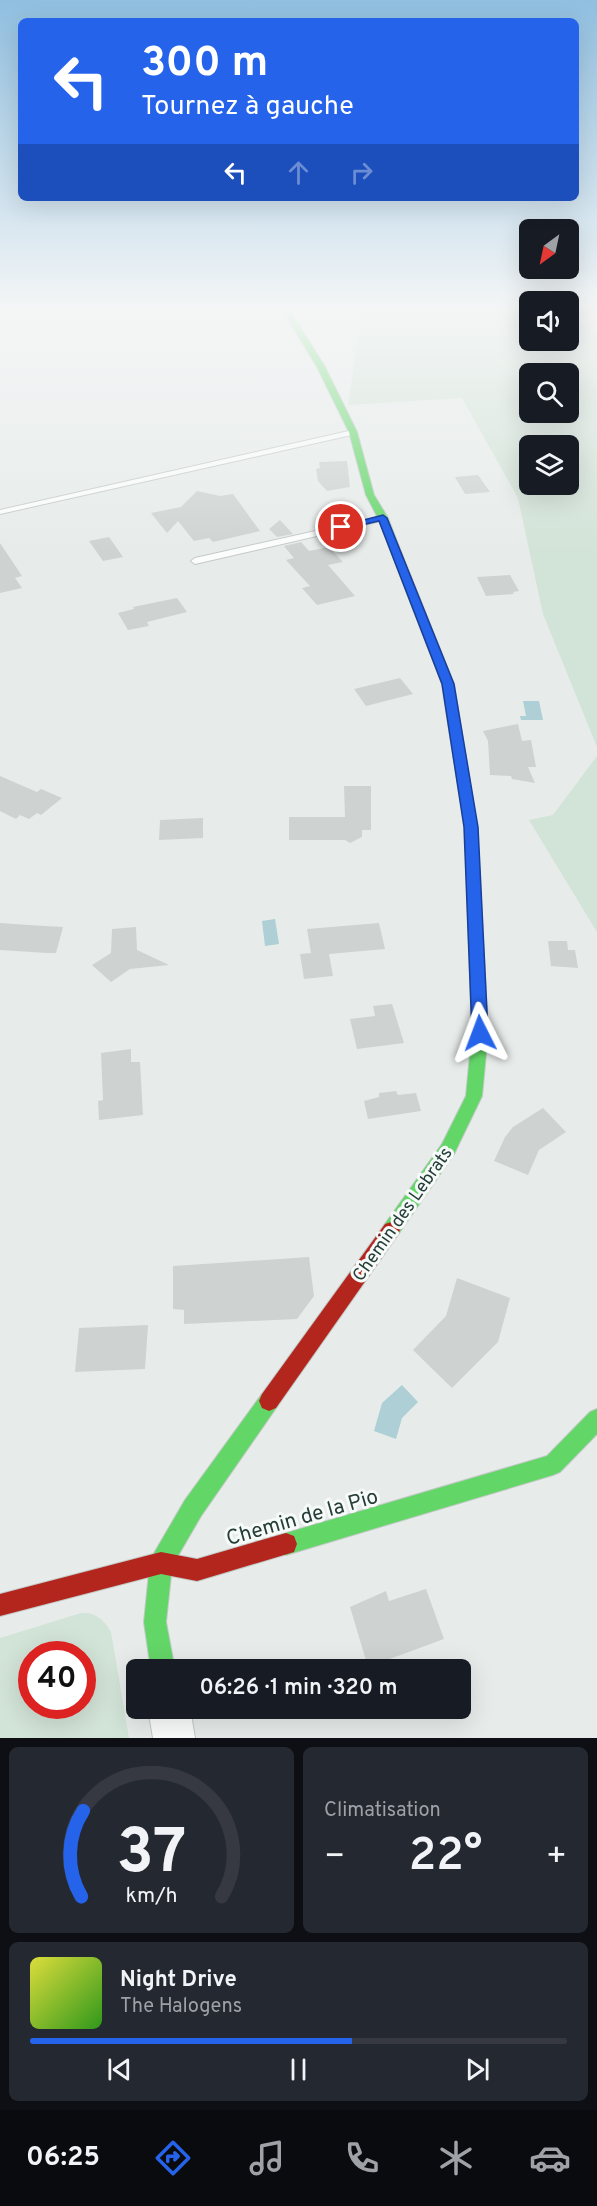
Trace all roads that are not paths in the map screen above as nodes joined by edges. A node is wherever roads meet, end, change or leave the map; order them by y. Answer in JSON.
{"nodes":[{"id":1,"x":332,"y":390,"type":"edge"},
{"id":2,"x":353,"y":432,"type":"junction"},
{"id":3,"x":0,"y":512,"type":"edge"},
{"id":4,"x":383,"y":518,"type":"junction"},
{"id":5,"x":195,"y":561,"type":"dead end"},
{"id":6,"x":597,"y":1419,"type":"edge"},
{"id":7,"x":161,"y":1563,"type":"junction"},
{"id":8,"x":0,"y":1605,"type":"edge"},
{"id":9,"x":161,"y":1659,"type":"edge"},
{"id":10,"x":171,"y":1719,"type":"edge"},
{"id":11,"x":174,"y":1738,"type":"edge"}],
"edges":[{"from":1,"to":2,"type":"street","name":"Chemin des Lebrats"},
{"from":2,"to":3,"type":"lane"},
{"from":2,"to":4,"type":"street","name":"Chemin des Lebrats"},
{"from":4,"to":5,"type":"lane"},
{"from":4,"to":7,"type":"street","name":"Chemin des Lebrats"},
{"from":6,"to":7,"type":"street","name":"Chemin de la Pio"},
{"from":7,"to":8,"type":"street","name":"Chemin de la Pio"},
{"from":7,"to":9,"type":"street","name":"Chemin des Lebrats"},
{"from":10,"to":11,"type":"street"}]}
